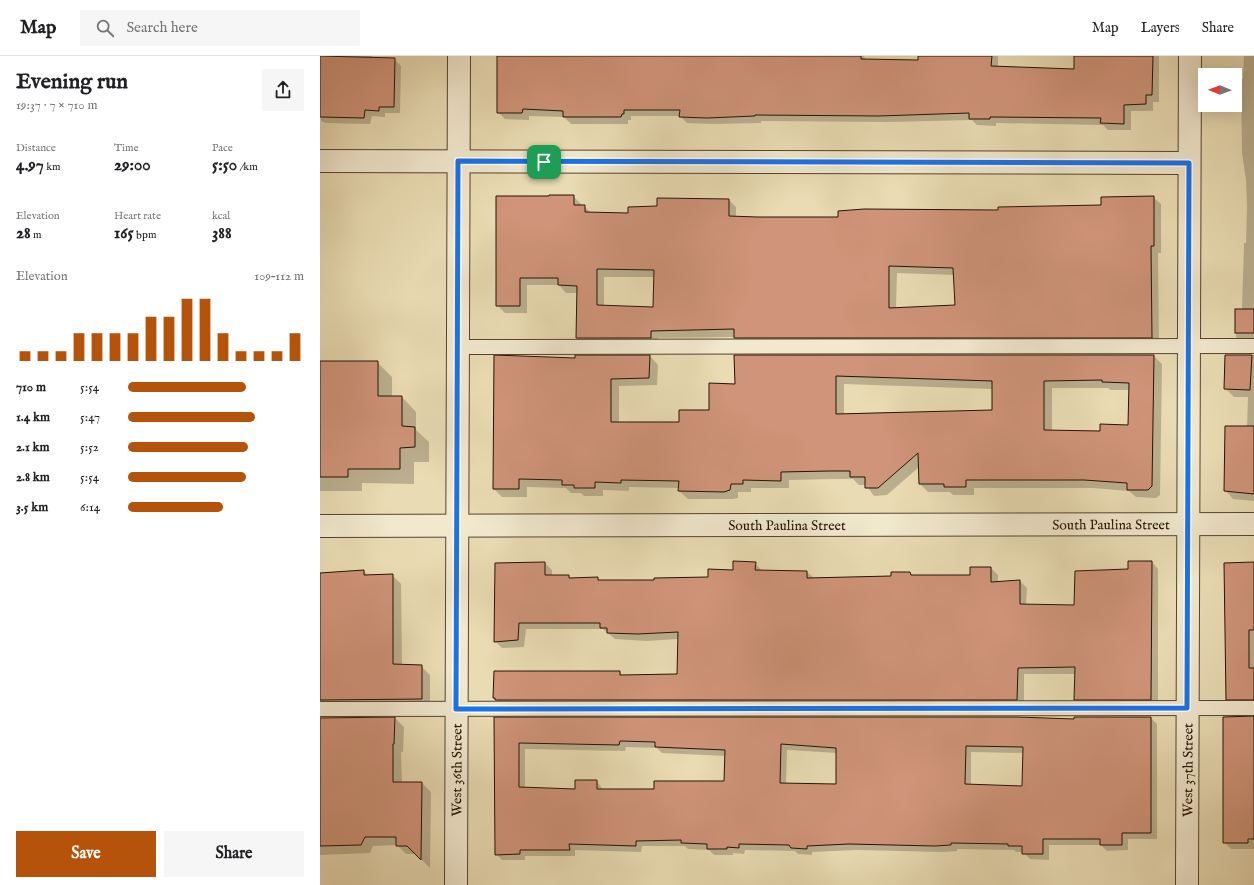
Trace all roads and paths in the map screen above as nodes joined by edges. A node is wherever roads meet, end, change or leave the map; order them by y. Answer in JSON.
{"nodes":[{"id":1,"x":459,"y":56,"type":"edge"},
{"id":2,"x":1190,"y":56,"type":"edge"},
{"id":3,"x":320,"y":161,"type":"edge"},
{"id":4,"x":458,"y":161,"type":"junction"},
{"id":5,"x":1189,"y":163,"type":"junction"},
{"id":6,"x":1188,"y":346,"type":"junction"},
{"id":7,"x":1254,"y":346,"type":"edge"},
{"id":8,"x":458,"y":347,"type":"junction"},
{"id":9,"x":1188,"y":524,"type":"junction"},
{"id":10,"x":1254,"y":524,"type":"edge"},
{"id":11,"x":320,"y":526,"type":"edge"},
{"id":12,"x":457,"y":526,"type":"junction"},
{"id":13,"x":1187,"y":708,"type":"junction"},
{"id":14,"x":1254,"y":708,"type":"edge"},
{"id":15,"x":320,"y":709,"type":"edge"},
{"id":16,"x":456,"y":709,"type":"junction"},
{"id":17,"x":456,"y":885,"type":"edge"},
{"id":18,"x":1187,"y":885,"type":"edge"}],
"edges":[{"from":1,"to":4,"type":"street","name":"West 36th Street"},
{"from":2,"to":5,"type":"street","name":"West 37th Street"},
{"from":3,"to":4,"type":"street"},
{"from":4,"to":5,"type":"street"},
{"from":4,"to":8,"type":"street","name":"West 36th Street"},
{"from":5,"to":6,"type":"street","name":"West 37th Street"},
{"from":6,"to":7,"type":"lane"},
{"from":6,"to":8,"type":"lane"},
{"from":6,"to":9,"type":"street","name":"West 37th Street"},
{"from":8,"to":12,"type":"street","name":"West 36th Street"},
{"from":9,"to":10,"type":"street","name":"South Paulina Street"},
{"from":9,"to":12,"type":"street","name":"South Paulina Street"},
{"from":9,"to":13,"type":"street","name":"West 37th Street"},
{"from":11,"to":12,"type":"street","name":"South Paulina Street"},
{"from":12,"to":16,"type":"street","name":"West 36th Street"},
{"from":13,"to":14,"type":"lane"},
{"from":13,"to":16,"type":"lane"},
{"from":13,"to":18,"type":"street","name":"West 37th Street"},
{"from":15,"to":16,"type":"lane"},
{"from":16,"to":17,"type":"street","name":"West 36th Street"}]}
